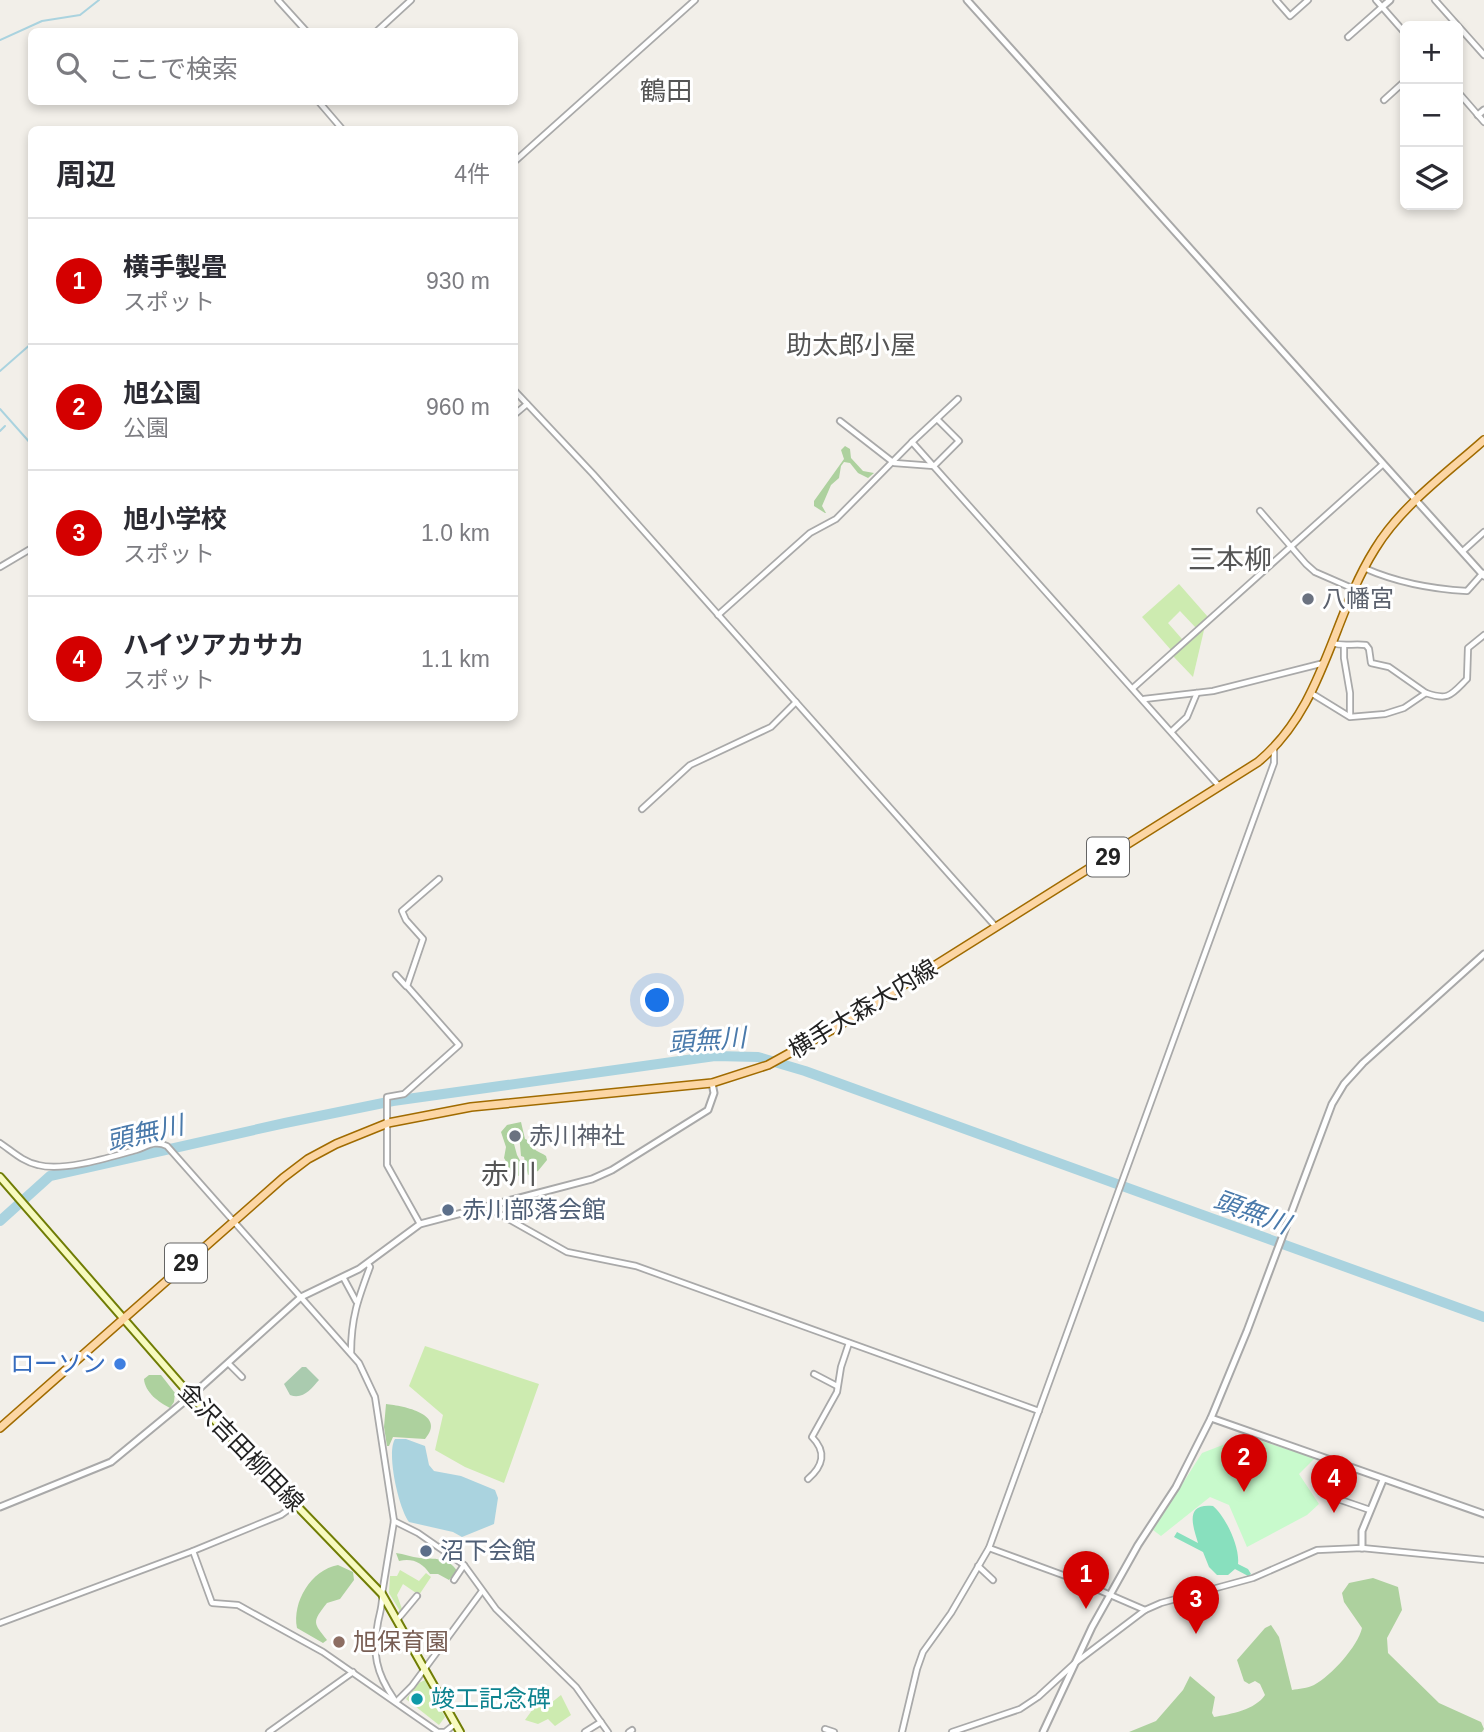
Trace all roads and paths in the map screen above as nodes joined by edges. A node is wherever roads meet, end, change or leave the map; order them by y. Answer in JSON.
{"nodes":[{"id":1,"x":278,"y":0,"type":"edge"},
{"id":2,"x":411,"y":0,"type":"edge"},
{"id":3,"x":695,"y":0,"type":"edge"},
{"id":4,"x":967,"y":0,"type":"edge"},
{"id":5,"x":1276,"y":0,"type":"edge"},
{"id":6,"x":1308,"y":0,"type":"edge"},
{"id":7,"x":1376,"y":0,"type":"edge"},
{"id":8,"x":1390,"y":0,"type":"edge"},
{"id":9,"x":1435,"y":0,"type":"edge"},
{"id":10,"x":1382,"y":7,"type":"junction"},
{"id":11,"x":1400,"y":27,"type":"edge"},
{"id":12,"x":303,"y":28,"type":"edge"},
{"id":13,"x":380,"y":28,"type":"edge"},
{"id":14,"x":1348,"y":37,"type":"dead end"},
{"id":15,"x":1484,"y":55,"type":"edge"},
{"id":16,"x":1403,"y":84,"type":"edge"},
{"id":17,"x":1463,"y":98,"type":"edge"},
{"id":18,"x":1384,"y":100,"type":"dead end"},
{"id":19,"x":322,"y":105,"type":"edge"},
{"id":20,"x":1484,"y":110,"type":"edge"},
{"id":21,"x":1478,"y":116,"type":"junction"},
{"id":22,"x":1484,"y":122,"type":"edge"},
{"id":23,"x":340,"y":126,"type":"edge"},
{"id":24,"x":518,"y":158,"type":"edge"},
{"id":25,"x":518,"y":394,"type":"edge"},
{"id":26,"x":958,"y":399,"type":"dead end"},
{"id":27,"x":527,"y":404,"type":"junction"},
{"id":28,"x":518,"y":412,"type":"edge"},
{"id":29,"x":937,"y":419,"type":"junction"},
{"id":30,"x":840,"y":421,"type":"dead end"},
{"id":31,"x":1484,"y":440,"type":"edge"},
{"id":32,"x":912,"y":442,"type":"junction"},
{"id":33,"x":892,"y":462,"type":"junction"},
{"id":34,"x":1382,"y":465,"type":"junction"},
{"id":35,"x":934,"y":466,"type":"junction"},
{"id":36,"x":1416,"y":501,"type":"junction"},
{"id":37,"x":1260,"y":511,"type":"dead end"},
{"id":38,"x":1484,"y":532,"type":"edge"},
{"id":39,"x":1292,"y":546,"type":"junction"},
{"id":40,"x":28,"y":550,"type":"edge"},
{"id":41,"x":1463,"y":551,"type":"junction"},
{"id":42,"x":0,"y":567,"type":"edge"},
{"id":43,"x":1364,"y":568,"type":"junction"},
{"id":44,"x":1484,"y":574,"type":"edge"},
{"id":45,"x":1354,"y":589,"type":"junction"},
{"id":46,"x":718,"y":615,"type":"junction"},
{"id":47,"x":1484,"y":635,"type":"edge"},
{"id":48,"x":1332,"y":643,"type":"junction"},
{"id":49,"x":1344,"y":646,"type":"junction"},
{"id":50,"x":1325,"y":662,"type":"junction"},
{"id":51,"x":1133,"y":688,"type":"junction"},
{"id":52,"x":1197,"y":693,"type":"junction"},
{"id":53,"x":1311,"y":693,"type":"junction"},
{"id":54,"x":1426,"y":693,"type":"junction"},
{"id":55,"x":1143,"y":699,"type":"junction"},
{"id":56,"x":796,"y":702,"type":"junction"},
{"id":57,"x":1350,"y":717,"type":"junction"},
{"id":58,"x":1172,"y":732,"type":"junction"},
{"id":59,"x":1274,"y":749,"type":"junction"},
{"id":60,"x":1220,"y":786,"type":"junction"},
{"id":61,"x":642,"y":809,"type":"dead end"},
{"id":62,"x":439,"y":879,"type":"dead end"},
{"id":63,"x":997,"y":927,"type":"junction"},
{"id":64,"x":1484,"y":954,"type":"edge"},
{"id":65,"x":396,"y":975,"type":"dead end"},
{"id":66,"x":407,"y":986,"type":"junction"},
{"id":67,"x":712,"y":1083,"type":"junction"},
{"id":68,"x":388,"y":1123,"type":"junction"},
{"id":69,"x":0,"y":1143,"type":"edge"},
{"id":70,"x":0,"y":1177,"type":"edge"},
{"id":71,"x":489,"y":1208,"type":"junction"},
{"id":72,"x":233,"y":1221,"type":"junction"},
{"id":73,"x":420,"y":1224,"type":"junction"},
{"id":74,"x":368,"y":1264,"type":"junction"},
{"id":75,"x":343,"y":1277,"type":"junction"},
{"id":76,"x":301,"y":1297,"type":"junction"},
{"id":77,"x":357,"y":1302,"type":"junction"},
{"id":78,"x":122,"y":1318,"type":"junction"},
{"id":79,"x":849,"y":1343,"type":"junction"},
{"id":80,"x":351,"y":1353,"type":"junction"},
{"id":81,"x":228,"y":1363,"type":"junction"},
{"id":82,"x":814,"y":1374,"type":"dead end"},
{"id":83,"x":242,"y":1377,"type":"dead end"},
{"id":84,"x":837,"y":1385,"type":"junction"},
{"id":85,"x":191,"y":1396,"type":"junction"},
{"id":86,"x":1039,"y":1411,"type":"junction"},
{"id":87,"x":1211,"y":1418,"type":"junction"},
{"id":88,"x":0,"y":1428,"type":"edge"},
{"id":89,"x":808,"y":1479,"type":"dead end"},
{"id":90,"x":1382,"y":1480,"type":"junction"},
{"id":91,"x":1335,"y":1498,"type":"dead end"},
{"id":92,"x":297,"y":1504,"type":"junction"},
{"id":93,"x":0,"y":1507,"type":"edge"},
{"id":94,"x":1370,"y":1510,"type":"junction"},
{"id":95,"x":1484,"y":1514,"type":"edge"},
{"id":96,"x":394,"y":1521,"type":"junction"},
{"id":97,"x":989,"y":1548,"type":"junction"},
{"id":98,"x":1362,"y":1548,"type":"junction"},
{"id":99,"x":193,"y":1550,"type":"junction"},
{"id":100,"x":1484,"y":1560,"type":"edge"},
{"id":101,"x":464,"y":1565,"type":"junction"},
{"id":102,"x":978,"y":1566,"type":"junction"},
{"id":103,"x":454,"y":1580,"type":"dead end"},
{"id":104,"x":993,"y":1580,"type":"dead end"},
{"id":105,"x":482,"y":1591,"type":"junction"},
{"id":106,"x":382,"y":1594,"type":"junction"},
{"id":107,"x":1110,"y":1595,"type":"junction"},
{"id":108,"x":416,"y":1596,"type":"dead end"},
{"id":109,"x":1145,"y":1610,"type":"junction"},
{"id":110,"x":397,"y":1620,"type":"junction"},
{"id":111,"x":0,"y":1623,"type":"edge"},
{"id":112,"x":1075,"y":1663,"type":"junction"},
{"id":113,"x":424,"y":1668,"type":"junction"},
{"id":114,"x":353,"y":1672,"type":"junction"},
{"id":115,"x":396,"y":1700,"type":"junction"},
{"id":116,"x":601,"y":1722,"type":"junction"},
{"id":117,"x":455,"y":1724,"type":"junction"},
{"id":118,"x":825,"y":1729,"type":"dead end"},
{"id":119,"x":269,"y":1732,"type":"edge"},
{"id":120,"x":460,"y":1732,"type":"edge"},
{"id":121,"x":585,"y":1732,"type":"edge"},
{"id":122,"x":608,"y":1732,"type":"edge"},
{"id":123,"x":834,"y":1732,"type":"edge"},
{"id":124,"x":902,"y":1732,"type":"edge"},
{"id":125,"x":952,"y":1732,"type":"edge"},
{"id":126,"x":1043,"y":1732,"type":"edge"}],
"edges":[{"from":1,"to":12,"type":"street"},
{"from":2,"to":13,"type":"street"},
{"from":3,"to":24,"type":"street"},
{"from":4,"to":34,"type":"street"},
{"from":5,"to":6,"type":"street"},
{"from":7,"to":10,"type":"street"},
{"from":8,"to":10,"type":"street"},
{"from":9,"to":15,"type":"street"},
{"from":10,"to":11,"type":"street"},
{"from":10,"to":14,"type":"street"},
{"from":16,"to":18,"type":"street"},
{"from":17,"to":21,"type":"street"},
{"from":19,"to":23,"type":"street"},
{"from":20,"to":21,"type":"street"},
{"from":21,"to":22,"type":"street"},
{"from":25,"to":27,"type":"street"},
{"from":26,"to":29,"type":"street"},
{"from":27,"to":28,"type":"street"},
{"from":27,"to":46,"type":"street"},
{"from":29,"to":32,"type":"street"},
{"from":29,"to":35,"type":"street"},
{"from":30,"to":33,"type":"street"},
{"from":31,"to":36,"type":"main road","name":"横手大森大内線","number":"29"},
{"from":32,"to":33,"type":"street"},
{"from":32,"to":35,"type":"street"},
{"from":33,"to":35,"type":"street"},
{"from":33,"to":46,"type":"street"},
{"from":34,"to":36,"type":"street"},
{"from":34,"to":39,"type":"street"},
{"from":35,"to":51,"type":"street"},
{"from":36,"to":41,"type":"street"},
{"from":36,"to":43,"type":"main road","name":"横手大森大内線","number":"29"},
{"from":37,"to":39,"type":"street"},
{"from":38,"to":41,"type":"street"},
{"from":39,"to":45,"type":"street"},
{"from":39,"to":51,"type":"street"},
{"from":40,"to":42,"type":"street"},
{"from":41,"to":44,"type":"street"},
{"from":43,"to":44,"type":"street"},
{"from":43,"to":45,"type":"main road","name":"横手大森大内線","number":"29"},
{"from":45,"to":48,"type":"main road","name":"横手大森大内線","number":"29"},
{"from":46,"to":56,"type":"street"},
{"from":47,"to":54,"type":"street"},
{"from":48,"to":49,"type":"street"},
{"from":48,"to":50,"type":"main road","name":"横手大森大内線","number":"29"},
{"from":49,"to":54,"type":"street"},
{"from":49,"to":57,"type":"street"},
{"from":50,"to":52,"type":"street"},
{"from":50,"to":53,"type":"main road","name":"横手大森大内線","number":"29"},
{"from":51,"to":55,"type":"street"},
{"from":52,"to":55,"type":"street"},
{"from":52,"to":58,"type":"street"},
{"from":53,"to":57,"type":"street"},
{"from":53,"to":59,"type":"main road","name":"横手大森大内線","number":"29"},
{"from":54,"to":57,"type":"street"},
{"from":55,"to":58,"type":"street"},
{"from":56,"to":61,"type":"street"},
{"from":56,"to":63,"type":"street"},
{"from":58,"to":60,"type":"street"},
{"from":59,"to":60,"type":"main road","name":"横手大森大内線","number":"29"},
{"from":59,"to":86,"type":"street"},
{"from":60,"to":63,"type":"main road","name":"横手大森大内線","number":"29"},
{"from":62,"to":66,"type":"street"},
{"from":63,"to":67,"type":"main road","name":"横手大森大内線","number":"29"},
{"from":64,"to":87,"type":"street"},
{"from":65,"to":66,"type":"street"},
{"from":66,"to":68,"type":"street"},
{"from":67,"to":68,"type":"main road","name":"横手大森大内線","number":"29"},
{"from":67,"to":71,"type":"street"},
{"from":68,"to":72,"type":"main road","name":"横手大森大内線","number":"29"},
{"from":68,"to":73,"type":"street"},
{"from":69,"to":72,"type":"street"},
{"from":70,"to":78,"type":"main road","name":"金沢吉田柳田線"},
{"from":71,"to":73,"type":"street"},
{"from":71,"to":79,"type":"street"},
{"from":72,"to":76,"type":"street"},
{"from":72,"to":78,"type":"main road","name":"横手大森大内線","number":"29"},
{"from":73,"to":74,"type":"street"},
{"from":74,"to":75,"type":"street"},
{"from":74,"to":77,"type":"street"},
{"from":75,"to":76,"type":"street"},
{"from":75,"to":77,"type":"street"},
{"from":76,"to":80,"type":"street"},
{"from":76,"to":81,"type":"street"},
{"from":77,"to":80,"type":"street"},
{"from":78,"to":85,"type":"main road","name":"金沢吉田柳田線"},
{"from":78,"to":88,"type":"main road","name":"横手大森大内線","number":"29"},
{"from":79,"to":84,"type":"street"},
{"from":79,"to":86,"type":"street"},
{"from":80,"to":96,"type":"street"},
{"from":81,"to":83,"type":"street"},
{"from":81,"to":85,"type":"street"},
{"from":82,"to":84,"type":"street"},
{"from":84,"to":89,"type":"street"},
{"from":85,"to":92,"type":"main road","name":"金沢吉田柳田線"},
{"from":85,"to":93,"type":"street"},
{"from":86,"to":97,"type":"street"},
{"from":87,"to":90,"type":"street"},
{"from":87,"to":107,"type":"street"},
{"from":90,"to":94,"type":"street"},
{"from":90,"to":95,"type":"street"},
{"from":91,"to":94,"type":"street"},
{"from":92,"to":99,"type":"street"},
{"from":92,"to":106,"type":"main road","name":"金沢吉田柳田線"},
{"from":94,"to":98,"type":"street"},
{"from":96,"to":101,"type":"street"},
{"from":96,"to":106,"type":"street"},
{"from":97,"to":102,"type":"street"},
{"from":97,"to":107,"type":"street"},
{"from":98,"to":100,"type":"street"},
{"from":98,"to":109,"type":"street"},
{"from":99,"to":111,"type":"street"},
{"from":99,"to":114,"type":"street"},
{"from":101,"to":103,"type":"street"},
{"from":101,"to":105,"type":"street"},
{"from":102,"to":104,"type":"street"},
{"from":102,"to":124,"type":"street"},
{"from":105,"to":113,"type":"street"},
{"from":105,"to":116,"type":"street"},
{"from":106,"to":110,"type":"main road","name":"金沢吉田柳田線"},
{"from":106,"to":115,"type":"street"},
{"from":107,"to":109,"type":"street"},
{"from":107,"to":112,"type":"street"},
{"from":108,"to":110,"type":"street"},
{"from":109,"to":112,"type":"street"},
{"from":110,"to":113,"type":"main road","name":"金沢吉田柳田線"},
{"from":112,"to":125,"type":"street"},
{"from":112,"to":126,"type":"street"},
{"from":113,"to":115,"type":"street"},
{"from":113,"to":117,"type":"main road","name":"金沢吉田柳田線"},
{"from":114,"to":115,"type":"street"},
{"from":114,"to":119,"type":"street"},
{"from":115,"to":117,"type":"street"},
{"from":116,"to":121,"type":"street"},
{"from":116,"to":122,"type":"street"},
{"from":117,"to":120,"type":"main road","name":"金沢吉田柳田線"},
{"from":118,"to":123,"type":"street"}]}
